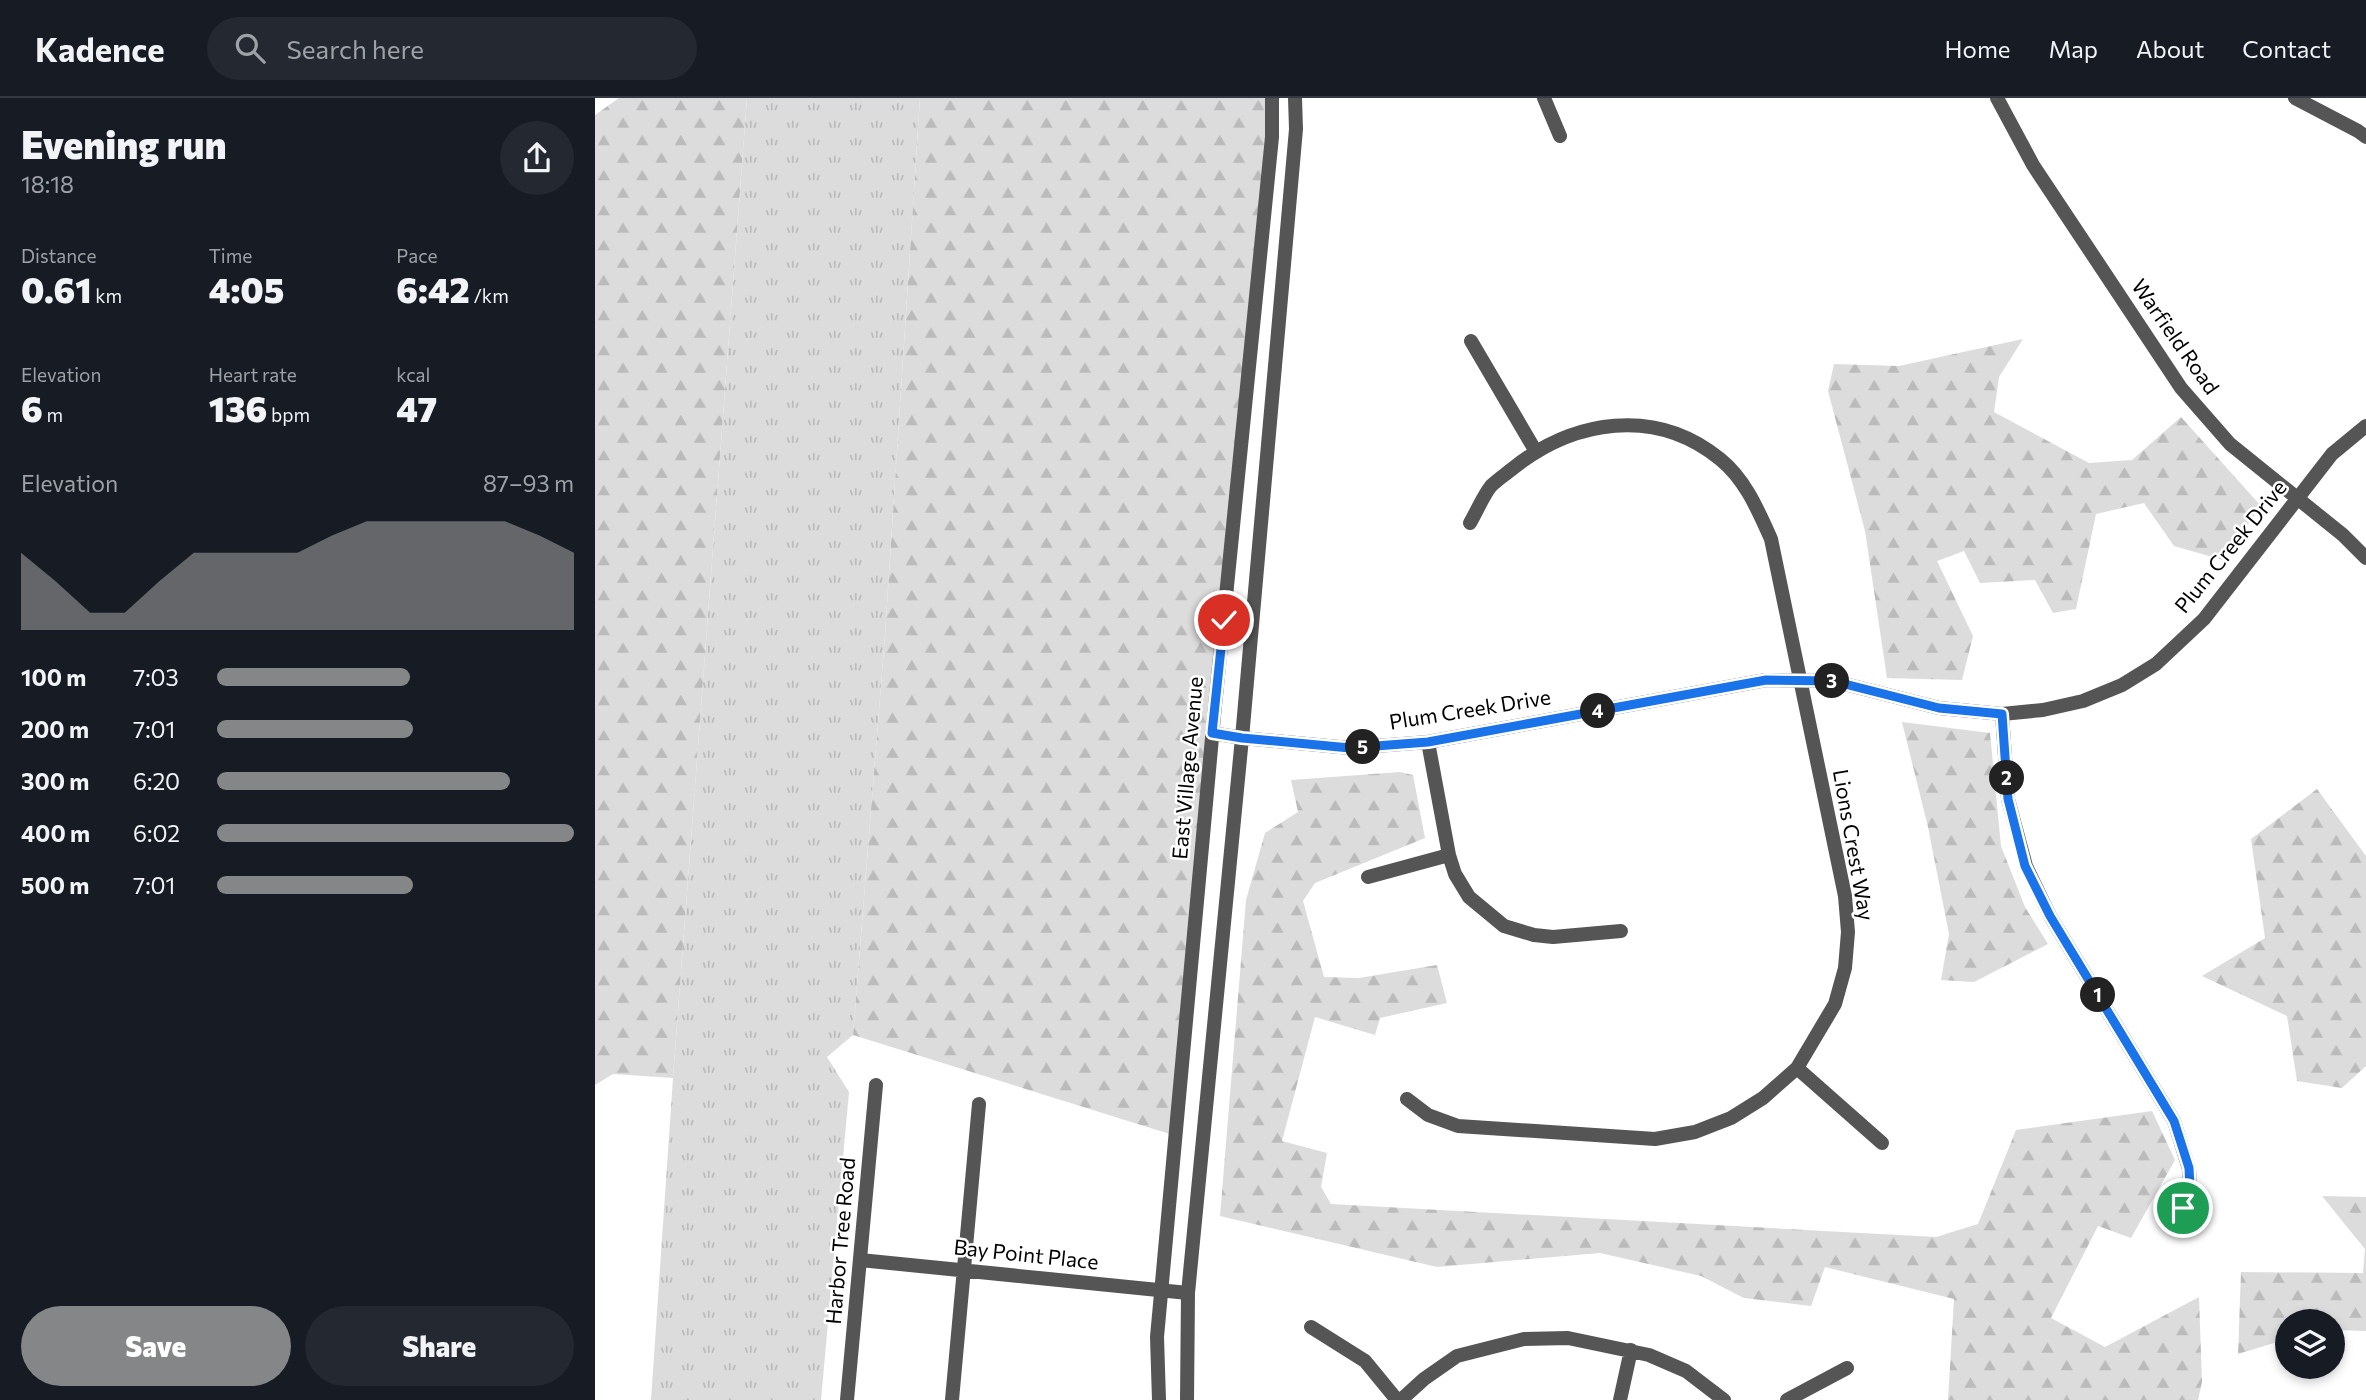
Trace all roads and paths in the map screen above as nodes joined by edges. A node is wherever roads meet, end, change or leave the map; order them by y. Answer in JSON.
{"nodes":[{"id":1,"x":1272,"y":98,"type":"edge"},
{"id":2,"x":1294,"y":98,"type":"edge"},
{"id":3,"x":1544,"y":98,"type":"edge"},
{"id":4,"x":1997,"y":98,"type":"edge"},
{"id":5,"x":2295,"y":98,"type":"edge"},
{"id":6,"x":1560,"y":136,"type":"dead end"},
{"id":7,"x":2366,"y":137,"type":"edge"},
{"id":8,"x":1471,"y":341,"type":"dead end"},
{"id":9,"x":2366,"y":426,"type":"edge"},
{"id":10,"x":1535,"y":450,"type":"junction"},
{"id":11,"x":2297,"y":498,"type":"junction"},
{"id":12,"x":1470,"y":523,"type":"dead end"},
{"id":13,"x":2366,"y":558,"type":"edge"},
{"id":14,"x":1801,"y":681,"type":"junction"},
{"id":15,"x":2002,"y":714,"type":"junction"},
{"id":16,"x":1212,"y":733,"type":"junction"},
{"id":17,"x":1242,"y":738,"type":"junction"},
{"id":18,"x":1428,"y":742,"type":"junction"},
{"id":19,"x":1449,"y":855,"type":"junction"},
{"id":20,"x":1368,"y":877,"type":"dead end"},
{"id":21,"x":1621,"y":932,"type":"dead end"},
{"id":22,"x":1797,"y":1068,"type":"junction"},
{"id":23,"x":876,"y":1085,"type":"dead end"},
{"id":24,"x":1408,"y":1099,"type":"dead end"},
{"id":25,"x":979,"y":1104,"type":"dead end"},
{"id":26,"x":1882,"y":1143,"type":"dead end"},
{"id":27,"x":2183,"y":1208,"type":"dead end"},
{"id":28,"x":860,"y":1260,"type":"junction"},
{"id":29,"x":965,"y":1270,"type":"junction"},
{"id":30,"x":1162,"y":1290,"type":"junction"},
{"id":31,"x":1188,"y":1293,"type":"junction"},
{"id":32,"x":1311,"y":1327,"type":"dead end"},
{"id":33,"x":1630,"y":1350,"type":"junction"},
{"id":34,"x":1847,"y":1368,"type":"dead end"},
{"id":35,"x":847,"y":1400,"type":"edge"},
{"id":36,"x":952,"y":1400,"type":"edge"},
{"id":37,"x":1159,"y":1400,"type":"edge"},
{"id":38,"x":1187,"y":1400,"type":"edge"},
{"id":39,"x":1399,"y":1400,"type":"edge"},
{"id":40,"x":1621,"y":1400,"type":"edge"},
{"id":41,"x":1724,"y":1400,"type":"edge"},
{"id":42,"x":1787,"y":1400,"type":"edge"}],
"edges":[{"from":1,"to":16,"type":"street","name":"East Village Avenue"},
{"from":2,"to":17,"type":"street"},
{"from":3,"to":6,"type":"street"},
{"from":4,"to":11,"type":"street","name":"Warfield Road"},
{"from":5,"to":7,"type":"street"},
{"from":8,"to":10,"type":"street"},
{"from":9,"to":11,"type":"street","name":"Plum Creek Drive"},
{"from":10,"to":12,"type":"street","name":"Lions Crest Way"},
{"from":10,"to":14,"type":"street","name":"Lions Crest Way"},
{"from":11,"to":13,"type":"street","name":"Warfield Road"},
{"from":11,"to":15,"type":"street","name":"Plum Creek Drive"},
{"from":14,"to":15,"type":"street","name":"Plum Creek Drive"},
{"from":14,"to":18,"type":"street","name":"Plum Creek Drive"},
{"from":14,"to":22,"type":"street","name":"Lions Crest Way"},
{"from":15,"to":27,"type":"street"},
{"from":16,"to":17,"type":"street","name":"Plum Creek Drive"},
{"from":16,"to":30,"type":"street","name":"East Village Avenue"},
{"from":17,"to":18,"type":"street","name":"Plum Creek Drive"},
{"from":17,"to":31,"type":"street"},
{"from":18,"to":19,"type":"street"},
{"from":19,"to":20,"type":"street"},
{"from":19,"to":21,"type":"street"},
{"from":22,"to":24,"type":"street","name":"Lions Crest Way"},
{"from":22,"to":26,"type":"street"},
{"from":23,"to":28,"type":"street","name":"Harbor Tree Road"},
{"from":25,"to":29,"type":"street"},
{"from":28,"to":29,"type":"street","name":"Bay Point Place"},
{"from":28,"to":35,"type":"street","name":"Harbor Tree Road"},
{"from":29,"to":30,"type":"street","name":"Bay Point Place"},
{"from":29,"to":36,"type":"street"},
{"from":30,"to":31,"type":"street","name":"Bay Point Place"},
{"from":30,"to":37,"type":"street","name":"East Village Avenue"},
{"from":31,"to":38,"type":"street"},
{"from":32,"to":39,"type":"street"},
{"from":33,"to":39,"type":"street"},
{"from":33,"to":40,"type":"street"},
{"from":33,"to":41,"type":"street"},
{"from":34,"to":42,"type":"street"}]}
